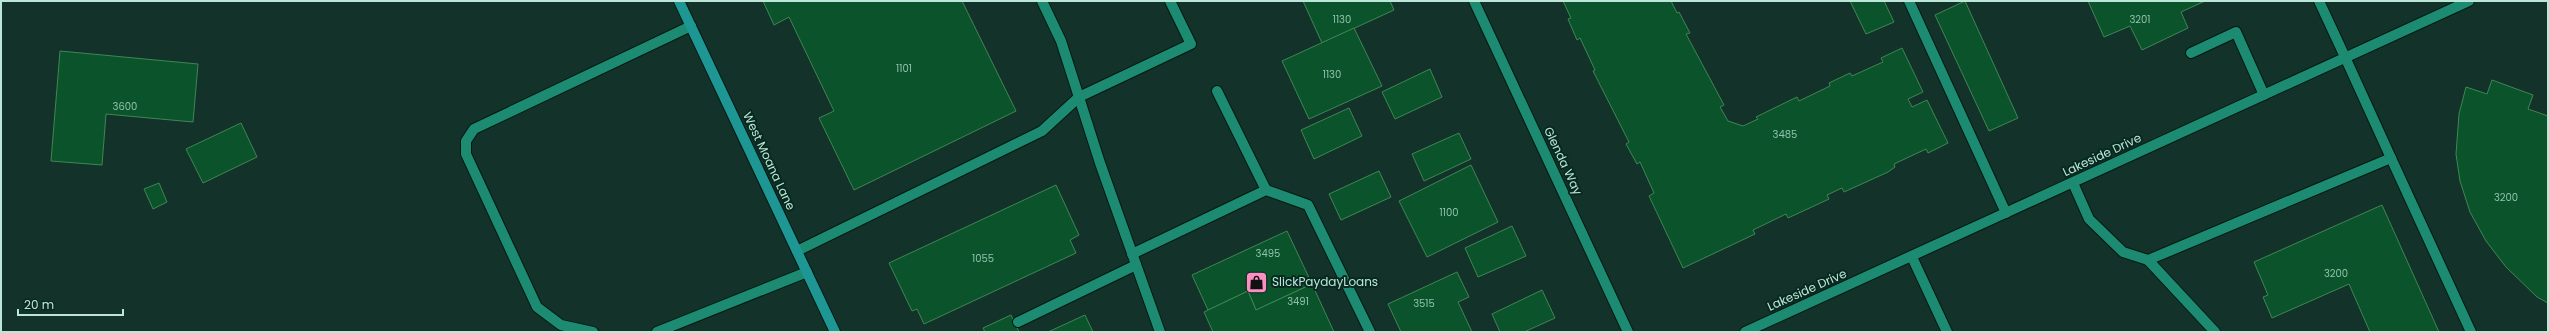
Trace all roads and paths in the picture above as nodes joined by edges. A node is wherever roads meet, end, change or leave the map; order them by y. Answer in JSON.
{"nodes":[{"id":1,"x":679,"y":1,"type":"edge"},
{"id":2,"x":1042,"y":1,"type":"edge"},
{"id":3,"x":1170,"y":1,"type":"edge"},
{"id":4,"x":1474,"y":1,"type":"edge"},
{"id":5,"x":1909,"y":1,"type":"edge"},
{"id":6,"x":2319,"y":1,"type":"edge"},
{"id":7,"x":2470,"y":1,"type":"edge"},
{"id":8,"x":691,"y":26,"type":"junction"},
{"id":9,"x":2191,"y":53,"type":"dead end"},
{"id":10,"x":2345,"y":57,"type":"junction"},
{"id":11,"x":1217,"y":91,"type":"dead end"},
{"id":12,"x":2264,"y":95,"type":"junction"},
{"id":13,"x":1079,"y":97,"type":"junction"},
{"id":14,"x":2391,"y":158,"type":"junction"},
{"id":15,"x":2073,"y":183,"type":"junction"},
{"id":16,"x":1266,"y":190,"type":"junction"},
{"id":17,"x":2006,"y":213,"type":"junction"},
{"id":18,"x":797,"y":251,"type":"junction"},
{"id":19,"x":1132,"y":254,"type":"junction"},
{"id":20,"x":1912,"y":257,"type":"junction"},
{"id":21,"x":2148,"y":260,"type":"junction"},
{"id":22,"x":1136,"y":265,"type":"junction"},
{"id":23,"x":806,"y":272,"type":"junction"},
{"id":24,"x":1018,"y":322,"type":"dead end"},
{"id":25,"x":593,"y":332,"type":"edge"},
{"id":26,"x":657,"y":332,"type":"edge"},
{"id":27,"x":835,"y":332,"type":"edge"},
{"id":28,"x":1160,"y":332,"type":"edge"},
{"id":29,"x":1370,"y":332,"type":"edge"},
{"id":30,"x":1628,"y":332,"type":"edge"},
{"id":31,"x":1745,"y":332,"type":"edge"},
{"id":32,"x":1947,"y":332,"type":"edge"},
{"id":33,"x":2215,"y":332,"type":"edge"},
{"id":34,"x":2471,"y":332,"type":"edge"}],
"edges":[{"from":1,"to":8,"type":"main road","name":"West Moana Lane"},
{"from":2,"to":13,"type":"street"},
{"from":3,"to":13,"type":"street"},
{"from":4,"to":30,"type":"street","name":"Glenda Way"},
{"from":5,"to":17,"type":"street"},
{"from":6,"to":10,"type":"street"},
{"from":7,"to":10,"type":"street","name":"Lakeside Drive"},
{"from":8,"to":18,"type":"main road","name":"West Moana Lane"},
{"from":8,"to":25,"type":"street"},
{"from":9,"to":12,"type":"street"},
{"from":10,"to":12,"type":"street","name":"Lakeside Drive"},
{"from":10,"to":14,"type":"street"},
{"from":11,"to":16,"type":"street"},
{"from":12,"to":15,"type":"street","name":"Lakeside Drive"},
{"from":13,"to":18,"type":"street"},
{"from":13,"to":19,"type":"street"},
{"from":14,"to":21,"type":"street"},
{"from":14,"to":34,"type":"street"},
{"from":15,"to":17,"type":"street","name":"Lakeside Drive"},
{"from":15,"to":21,"type":"street"},
{"from":16,"to":19,"type":"street"},
{"from":16,"to":29,"type":"street"},
{"from":17,"to":20,"type":"street","name":"Lakeside Drive"},
{"from":18,"to":23,"type":"main road","name":"West Moana Lane"},
{"from":19,"to":22,"type":"street"},
{"from":20,"to":31,"type":"street","name":"Lakeside Drive"},
{"from":20,"to":32,"type":"street"},
{"from":21,"to":33,"type":"street"},
{"from":22,"to":24,"type":"street"},
{"from":22,"to":28,"type":"street"},
{"from":23,"to":26,"type":"street"},
{"from":23,"to":27,"type":"main road","name":"West Moana Lane"}]}
